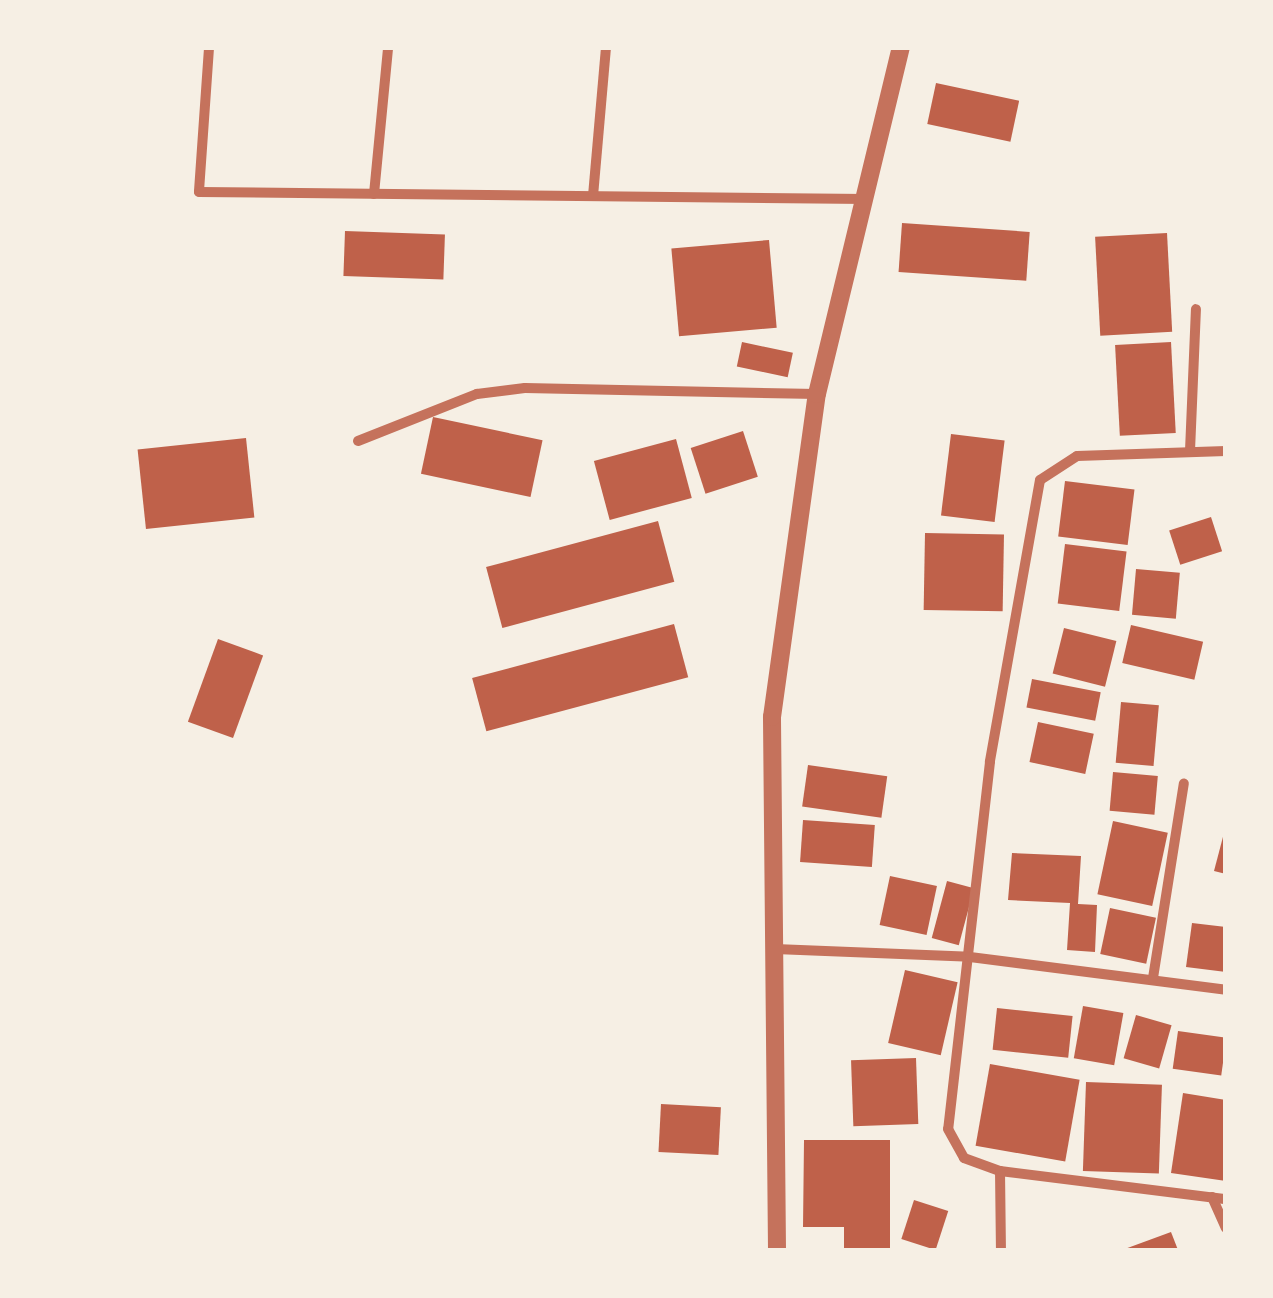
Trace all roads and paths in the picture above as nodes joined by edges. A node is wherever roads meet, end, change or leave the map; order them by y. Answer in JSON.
{"nodes":[{"id":1,"x":209,"y":48,"type":"edge"},
{"id":2,"x":388,"y":48,"type":"edge"},
{"id":3,"x":606,"y":48,"type":"edge"},
{"id":4,"x":901,"y":48,"type":"edge"},
{"id":5,"x":374,"y":194,"type":"junction"},
{"id":6,"x":593,"y":196,"type":"junction"},
{"id":7,"x":868,"y":199,"type":"junction"},
{"id":8,"x":1196,"y":309,"type":"dead end"},
{"id":9,"x":817,"y":394,"type":"junction"},
{"id":10,"x":358,"y":441,"type":"dead end"},
{"id":11,"x":1190,"y":451,"type":"junction"},
{"id":12,"x":1226,"y":451,"type":"edge"},
{"id":13,"x":1184,"y":783,"type":"dead end"},
{"id":14,"x":776,"y":948,"type":"junction"},
{"id":15,"x":970,"y":957,"type":"junction"},
{"id":16,"x":1152,"y":978,"type":"junction"},
{"id":17,"x":1226,"y":990,"type":"edge"},
{"id":18,"x":1000,"y":1171,"type":"junction"},
{"id":19,"x":1212,"y":1197,"type":"junction"},
{"id":20,"x":1226,"y":1199,"type":"edge"},
{"id":21,"x":1226,"y":1228,"type":"edge"},
{"id":22,"x":777,"y":1250,"type":"edge"},
{"id":23,"x":1001,"y":1250,"type":"edge"}],
"edges":[{"from":1,"to":5,"type":"street"},
{"from":2,"to":5,"type":"street"},
{"from":3,"to":6,"type":"street"},
{"from":4,"to":7,"type":"street"},
{"from":5,"to":6,"type":"street"},
{"from":6,"to":7,"type":"street"},
{"from":7,"to":9,"type":"street"},
{"from":8,"to":11,"type":"street"},
{"from":9,"to":10,"type":"street"},
{"from":9,"to":14,"type":"street"},
{"from":11,"to":12,"type":"street"},
{"from":11,"to":15,"type":"street"},
{"from":13,"to":16,"type":"street"},
{"from":14,"to":15,"type":"street"},
{"from":14,"to":22,"type":"street"},
{"from":15,"to":16,"type":"street"},
{"from":15,"to":18,"type":"street"},
{"from":16,"to":17,"type":"street"},
{"from":18,"to":19,"type":"street"},
{"from":18,"to":23,"type":"street"},
{"from":19,"to":20,"type":"street"},
{"from":19,"to":21,"type":"street"}]}
